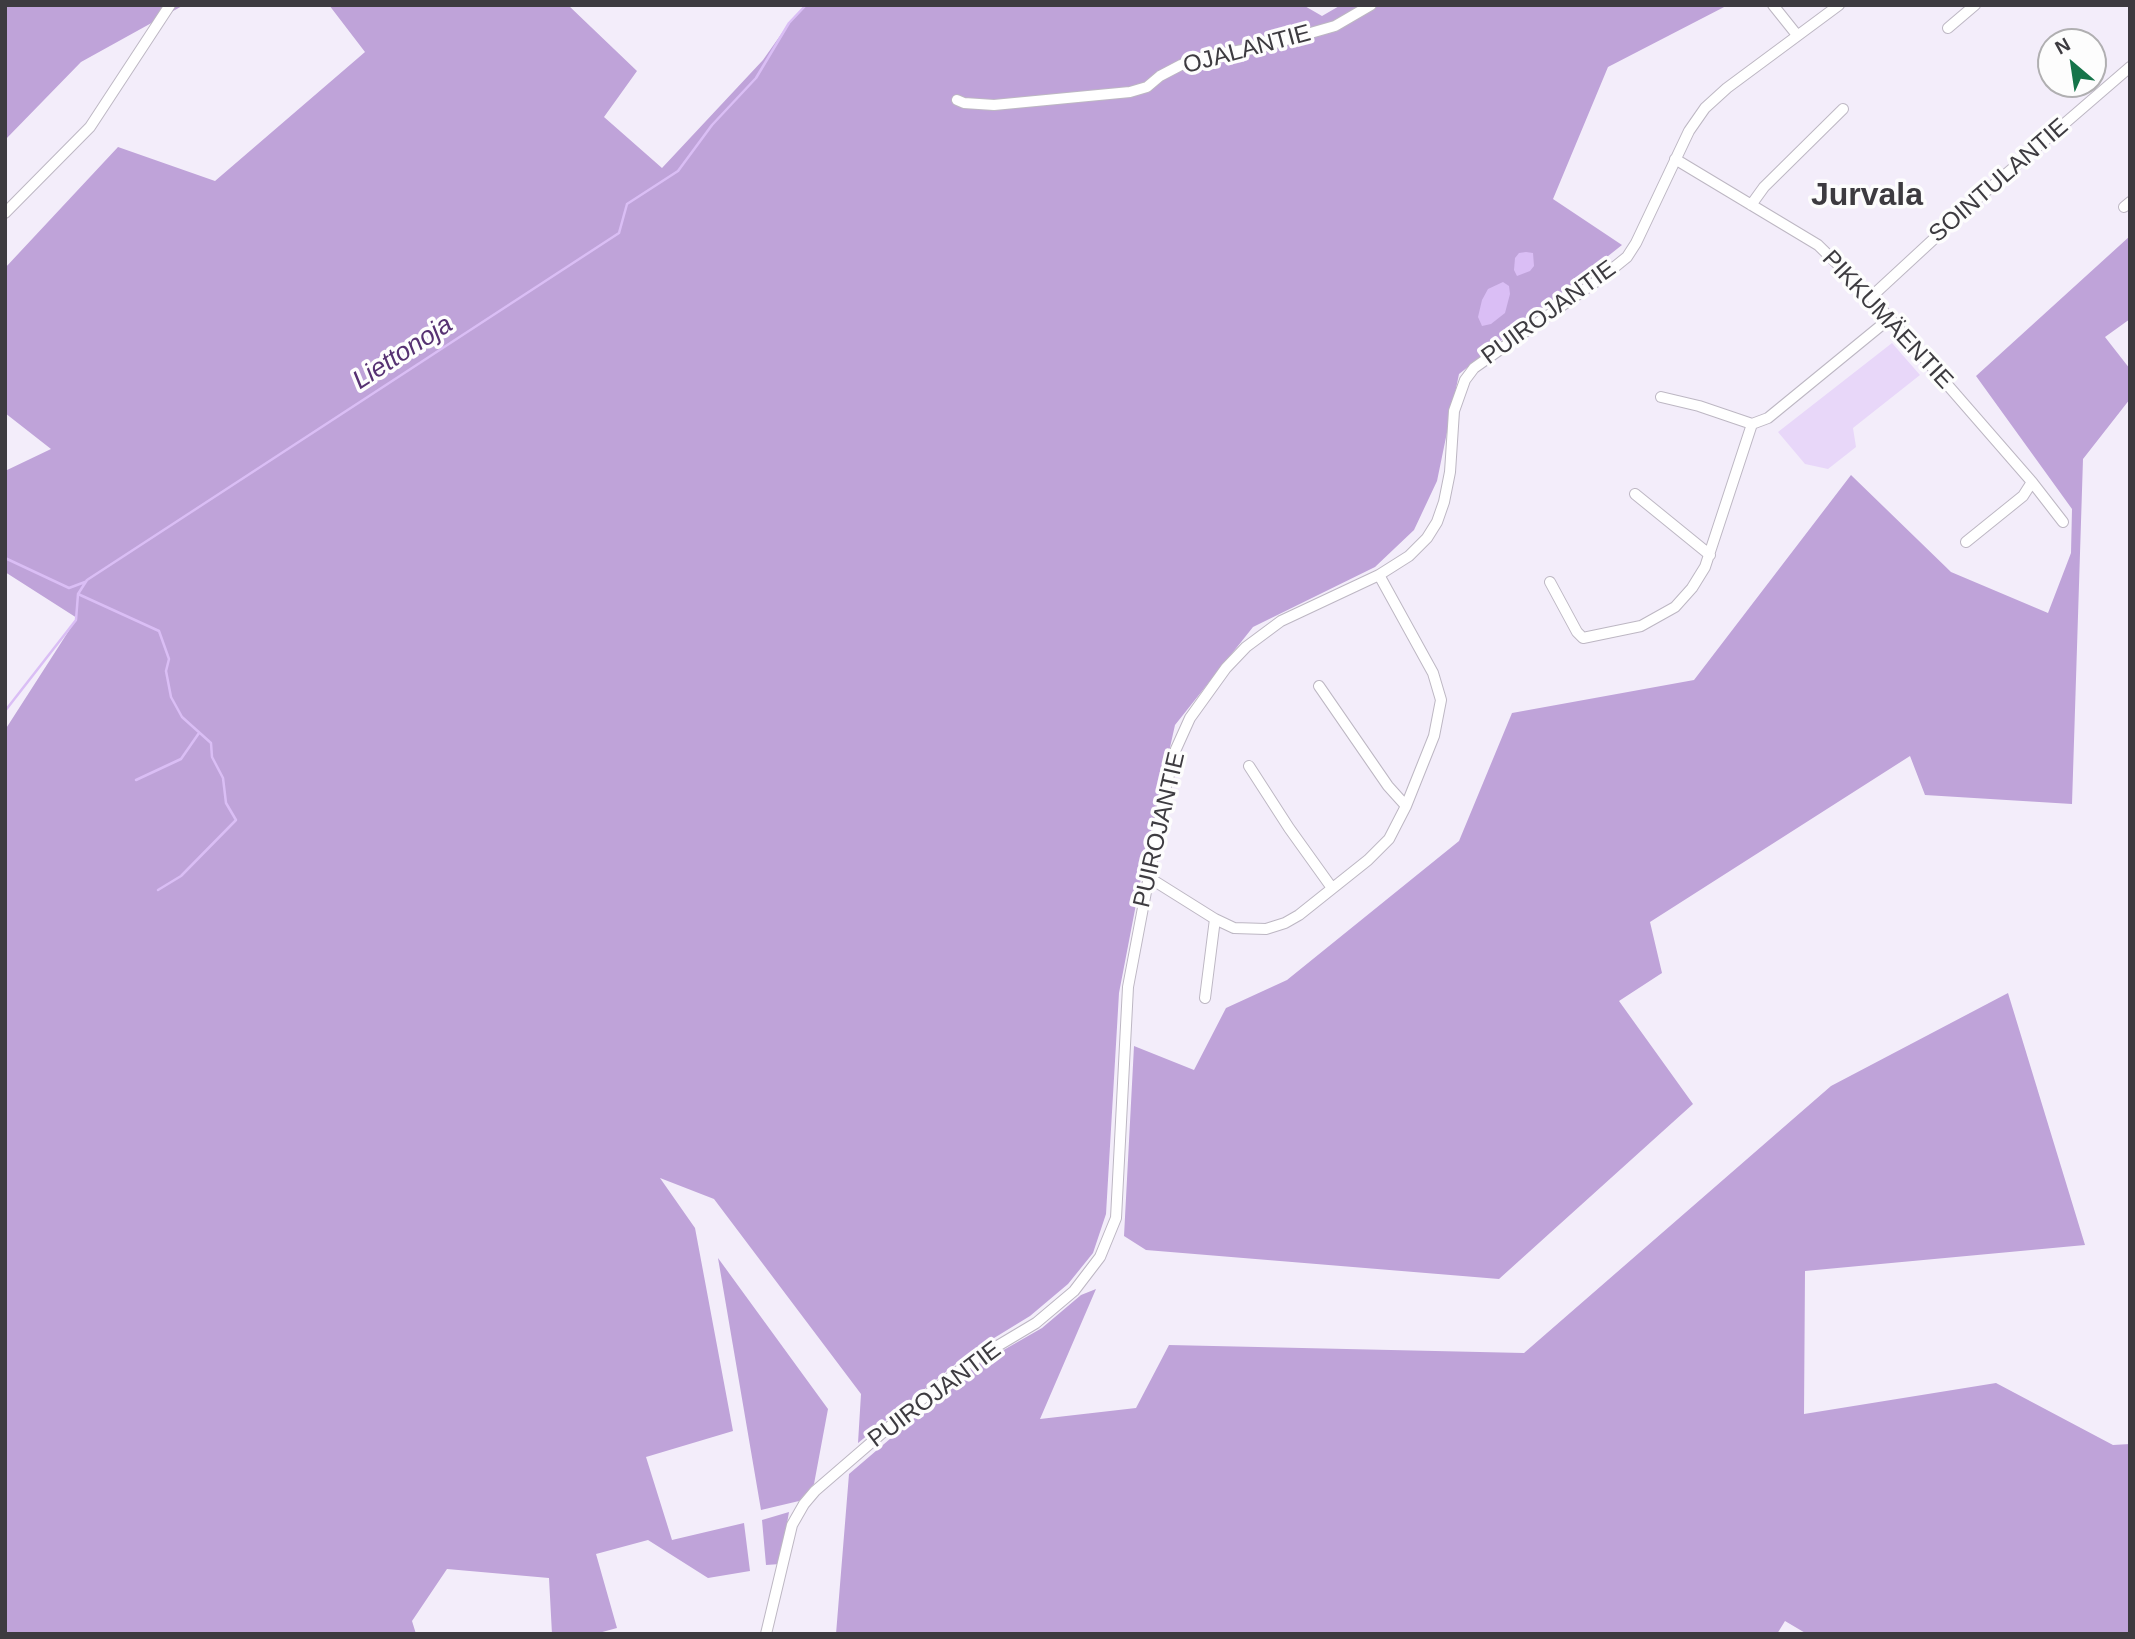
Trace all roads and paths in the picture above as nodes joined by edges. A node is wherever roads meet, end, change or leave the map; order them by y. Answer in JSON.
{"nodes":[{"id":1,"x":170,"y":5,"type":"edge"},
{"id":2,"x":1371,"y":5,"type":"edge"},
{"id":3,"x":1773,"y":5,"type":"edge"},
{"id":4,"x":1839,"y":5,"type":"edge"},
{"id":5,"x":1975,"y":5,"type":"edge"},
{"id":6,"x":1948,"y":28,"type":"dead end"},
{"id":7,"x":1797,"y":35,"type":"junction"},
{"id":8,"x":2130,"y":67,"type":"edge"},
{"id":9,"x":957,"y":100,"type":"dead end"},
{"id":10,"x":1843,"y":109,"type":"dead end"},
{"id":11,"x":1675,"y":159,"type":"junction"},
{"id":12,"x":1751,"y":205,"type":"junction"},
{"id":13,"x":5,"y":214,"type":"edge"},
{"id":14,"x":1871,"y":297,"type":"junction"},
{"id":15,"x":1889,"y":319,"type":"junction"},
{"id":16,"x":1661,"y":397,"type":"dead end"},
{"id":17,"x":1752,"y":424,"type":"junction"},
{"id":18,"x":2032,"y":482,"type":"junction"},
{"id":19,"x":1635,"y":494,"type":"dead end"},
{"id":20,"x":2063,"y":522,"type":"dead end"},
{"id":21,"x":1966,"y":542,"type":"dead end"},
{"id":22,"x":1710,"y":555,"type":"junction"},
{"id":23,"x":1379,"y":575,"type":"junction"},
{"id":24,"x":1550,"y":582,"type":"dead end"},
{"id":25,"x":1319,"y":687,"type":"dead end"},
{"id":26,"x":1249,"y":766,"type":"dead end"},
{"id":27,"x":1406,"y":806,"type":"junction"},
{"id":28,"x":1148,"y":877,"type":"junction"},
{"id":29,"x":1332,"y":888,"type":"junction"},
{"id":30,"x":1214,"y":919,"type":"junction"},
{"id":31,"x":1205,"y":998,"type":"dead end"},
{"id":32,"x":765,"y":1634,"type":"edge"}],
"edges":[{"from":1,"to":13,"type":"street"},
{"from":2,"to":9,"type":"street","name":"OJALANTIE"},
{"from":3,"to":7,"type":"street"},
{"from":4,"to":7,"type":"street","name":"PUIROJANTIE"},
{"from":5,"to":6,"type":"street"},
{"from":7,"to":11,"type":"street","name":"PUIROJANTIE"},
{"from":8,"to":14,"type":"street","name":"SOINTULANTIE"},
{"from":10,"to":12,"type":"street"},
{"from":11,"to":12,"type":"street","name":"PIKKUMÄENTIE"},
{"from":11,"to":23,"type":"street","name":"PUIROJANTIE"},
{"from":12,"to":14,"type":"street","name":"PIKKUMÄENTIE"},
{"from":14,"to":15,"type":"street","name":"PIKKUMÄENTIE"},
{"from":15,"to":17,"type":"street"},
{"from":15,"to":18,"type":"street","name":"PIKKUMÄENTIE"},
{"from":16,"to":17,"type":"street"},
{"from":17,"to":22,"type":"street"},
{"from":18,"to":20,"type":"street","name":"PIKKUMÄENTIE"},
{"from":18,"to":21,"type":"street"},
{"from":19,"to":22,"type":"street"},
{"from":22,"to":24,"type":"street"},
{"from":23,"to":27,"type":"street"},
{"from":23,"to":28,"type":"street","name":"PUIROJANTIE"},
{"from":25,"to":27,"type":"street"},
{"from":26,"to":29,"type":"street"},
{"from":27,"to":29,"type":"street"},
{"from":28,"to":30,"type":"street"},
{"from":28,"to":32,"type":"street","name":"PUIROJANTIE"},
{"from":29,"to":30,"type":"street"},
{"from":30,"to":31,"type":"street"}]}
